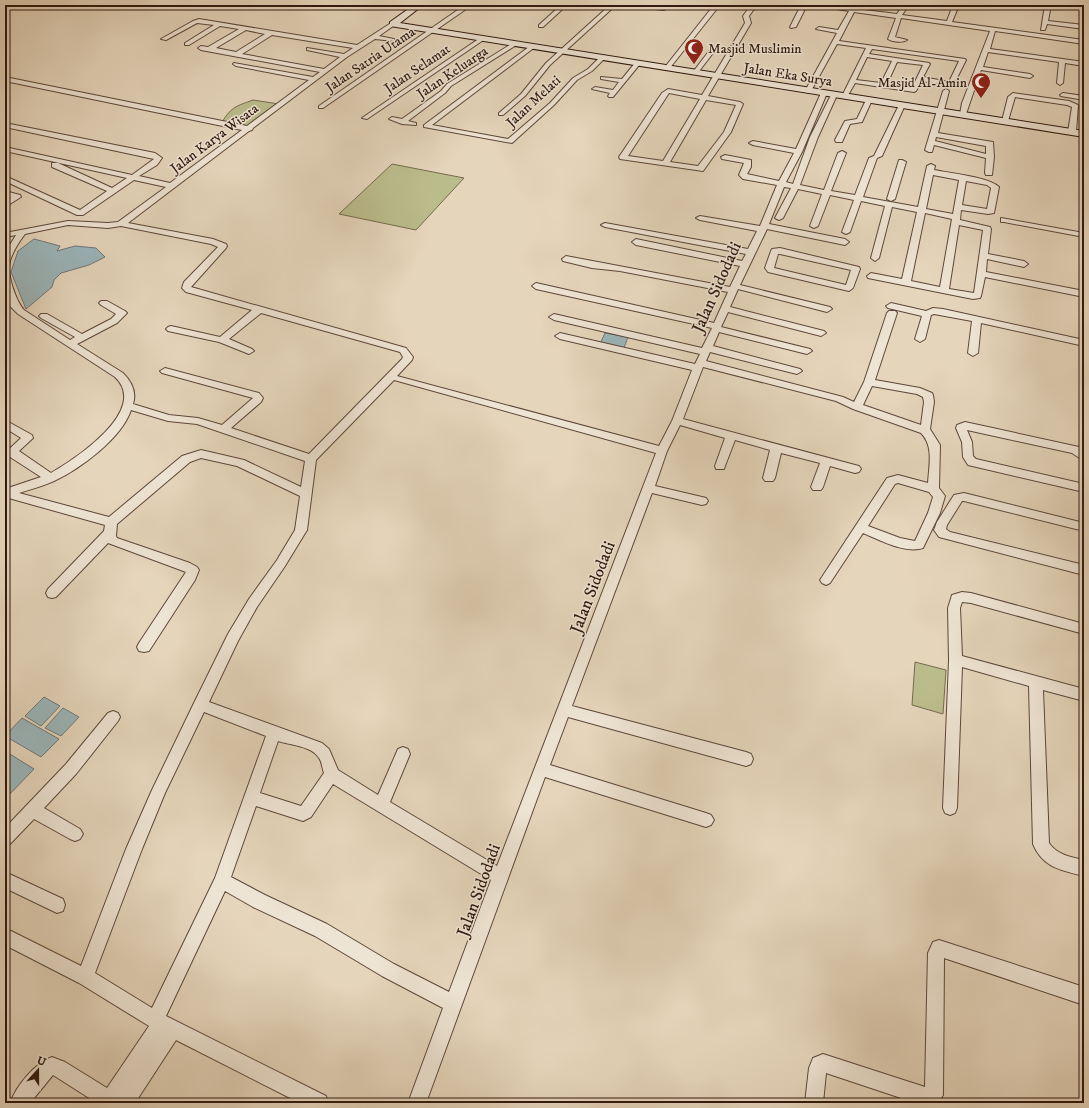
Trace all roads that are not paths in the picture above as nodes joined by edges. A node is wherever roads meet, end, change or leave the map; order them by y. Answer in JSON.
{"nodes":[{"id":1,"x":419,"y":5,"type":"edge"},
{"id":2,"x":469,"y":5,"type":"edge"},
{"id":3,"x":564,"y":5,"type":"edge"},
{"id":4,"x":614,"y":5,"type":"edge"},
{"id":5,"x":637,"y":5,"type":"edge"},
{"id":6,"x":717,"y":5,"type":"edge"},
{"id":7,"x":754,"y":5,"type":"edge"},
{"id":8,"x":804,"y":5,"type":"edge"},
{"id":9,"x":816,"y":5,"type":"edge"},
{"id":10,"x":906,"y":5,"type":"edge"},
{"id":11,"x":956,"y":5,"type":"edge"},
{"id":12,"x":667,"y":6,"type":"edge"},
{"id":13,"x":1046,"y":6,"type":"edge"},
{"id":14,"x":854,"y":8,"type":"edge"},
{"id":15,"x":899,"y":16,"type":"junction"},
{"id":16,"x":983,"y":19,"type":"dead end"},
{"id":17,"x":1045,"y":22,"type":"junction"},
{"id":18,"x":949,"y":23,"type":"junction"},
{"id":19,"x":393,"y":24,"type":"junction"},
{"id":20,"x":219,"y":25,"type":"junction"},
{"id":21,"x":541,"y":26,"type":"dead end"},
{"id":22,"x":793,"y":27,"type":"dead end"},
{"id":23,"x":1084,"y":27,"type":"edge"},
{"id":24,"x":982,"y":28,"type":"junction"},
{"id":25,"x":819,"y":29,"type":"dead end"},
{"id":26,"x":993,"y":29,"type":"junction"},
{"id":27,"x":243,"y":30,"type":"junction"},
{"id":28,"x":433,"y":31,"type":"junction"},
{"id":29,"x":840,"y":32,"type":"junction"},
{"id":30,"x":269,"y":34,"type":"junction"},
{"id":31,"x":1042,"y":36,"type":"junction"},
{"id":32,"x":374,"y":37,"type":"junction"},
{"id":33,"x":164,"y":39,"type":"dead end"},
{"id":34,"x":482,"y":39,"type":"junction"},
{"id":35,"x":1059,"y":39,"type":"junction"},
{"id":36,"x":392,"y":40,"type":"dead end"},
{"id":37,"x":904,"y":40,"type":"dead end"},
{"id":38,"x":836,"y":42,"type":"junction"},
{"id":39,"x":1084,"y":42,"type":"edge"},
{"id":40,"x":188,"y":44,"type":"dead end"},
{"id":41,"x":515,"y":44,"type":"junction"},
{"id":42,"x":532,"y":47,"type":"junction"},
{"id":43,"x":869,"y":47,"type":"junction"},
{"id":44,"x":1057,"y":47,"type":"dead end"},
{"id":45,"x":201,"y":48,"type":"dead end"},
{"id":46,"x":309,"y":49,"type":"dead end"},
{"id":47,"x":356,"y":49,"type":"junction"},
{"id":48,"x":987,"y":50,"type":"junction"},
{"id":49,"x":561,"y":52,"type":"junction"},
{"id":50,"x":711,"y":52,"type":"dead end"},
{"id":51,"x":865,"y":55,"type":"junction"},
{"id":52,"x":932,"y":55,"type":"junction"},
{"id":53,"x":345,"y":56,"type":"junction"},
{"id":54,"x":602,"y":58,"type":"junction"},
{"id":55,"x":895,"y":60,"type":"junction"},
{"id":56,"x":1062,"y":60,"type":"junction"},
{"id":57,"x":281,"y":63,"type":"junction"},
{"id":58,"x":236,"y":64,"type":"dead end"},
{"id":59,"x":637,"y":64,"type":"junction"},
{"id":60,"x":927,"y":64,"type":"junction"},
{"id":61,"x":1084,"y":64,"type":"edge"},
{"id":62,"x":667,"y":68,"type":"junction"},
{"id":63,"x":980,"y":68,"type":"junction"},
{"id":64,"x":270,"y":70,"type":"junction"},
{"id":65,"x":326,"y":71,"type":"junction"},
{"id":66,"x":695,"y":73,"type":"junction"},
{"id":67,"x":718,"y":76,"type":"junction"},
{"id":68,"x":1030,"y":76,"type":"dead end"},
{"id":69,"x":603,"y":78,"type":"dead end"},
{"id":70,"x":5,"y":79,"type":"edge"},
{"id":71,"x":315,"y":79,"type":"junction"},
{"id":72,"x":921,"y":79,"type":"junction"},
{"id":73,"x":624,"y":81,"type":"junction"},
{"id":74,"x":852,"y":81,"type":"junction"},
{"id":75,"x":1060,"y":83,"type":"dead end"},
{"id":76,"x":883,"y":86,"type":"junction"},
{"id":77,"x":595,"y":89,"type":"dead end"},
{"id":78,"x":808,"y":90,"type":"junction"},
{"id":79,"x":946,"y":91,"type":"dead end"},
{"id":80,"x":1034,"y":91,"type":"dead end"},
{"id":81,"x":829,"y":94,"type":"junction"},
{"id":82,"x":845,"y":96,"type":"junction"},
{"id":83,"x":706,"y":97,"type":"junction"},
{"id":84,"x":1084,"y":98,"type":"edge"},
{"id":85,"x":869,"y":100,"type":"junction"},
{"id":86,"x":902,"y":105,"type":"junction"},
{"id":87,"x":321,"y":107,"type":"dead end"},
{"id":88,"x":940,"y":111,"type":"junction"},
{"id":89,"x":500,"y":114,"type":"dead end"},
{"id":90,"x":963,"y":114,"type":"junction"},
{"id":91,"x":365,"y":118,"type":"dead end"},
{"id":92,"x":392,"y":119,"type":"dead end"},
{"id":93,"x":1004,"y":121,"type":"junction"},
{"id":94,"x":402,"y":122,"type":"junction"},
{"id":95,"x":5,"y":124,"type":"edge"},
{"id":96,"x":414,"y":124,"type":"dead end"},
{"id":97,"x":17,"y":127,"type":"junction"},
{"id":98,"x":250,"y":128,"type":"junction"},
{"id":99,"x":1072,"y":132,"type":"junction"},
{"id":100,"x":5,"y":134,"type":"edge"},
{"id":101,"x":1084,"y":134,"type":"edge"},
{"id":102,"x":933,"y":138,"type":"junction"},
{"id":103,"x":839,"y":140,"type":"dead end"},
{"id":104,"x":753,"y":143,"type":"dead end"},
{"id":105,"x":5,"y":149,"type":"edge"},
{"id":106,"x":930,"y":150,"type":"dead end"},
{"id":107,"x":798,"y":152,"type":"junction"},
{"id":108,"x":5,"y":153,"type":"edge"},
{"id":109,"x":842,"y":153,"type":"dead end"},
{"id":110,"x":725,"y":157,"type":"dead end"},
{"id":111,"x":990,"y":158,"type":"junction"},
{"id":112,"x":968,"y":159,"type":"dead end"},
{"id":113,"x":902,"y":162,"type":"dead end"},
{"id":114,"x":664,"y":164,"type":"junction"},
{"id":115,"x":55,"y":165,"type":"junction"},
{"id":116,"x":989,"y":173,"type":"dead end"},
{"id":117,"x":5,"y":178,"type":"edge"},
{"id":118,"x":963,"y":178,"type":"junction"},
{"id":119,"x":129,"y":180,"type":"junction"},
{"id":120,"x":783,"y":181,"type":"junction"},
{"id":121,"x":797,"y":184,"type":"junction"},
{"id":122,"x":170,"y":188,"type":"junction"},
{"id":123,"x":827,"y":190,"type":"junction"},
{"id":124,"x":113,"y":191,"type":"junction"},
{"id":125,"x":5,"y":193,"type":"edge"},
{"id":126,"x":860,"y":196,"type":"junction"},
{"id":127,"x":890,"y":202,"type":"junction"},
{"id":128,"x":5,"y":205,"type":"edge"},
{"id":129,"x":922,"y":208,"type":"junction"},
{"id":130,"x":956,"y":214,"type":"junction"},
{"id":131,"x":700,"y":218,"type":"dead end"},
{"id":132,"x":779,"y":218,"type":"dead end"},
{"id":133,"x":1004,"y":220,"type":"dead end"},
{"id":134,"x":121,"y":224,"type":"junction"},
{"id":135,"x":605,"y":225,"type":"dead end"},
{"id":136,"x":814,"y":226,"type":"dead end"},
{"id":137,"x":763,"y":228,"type":"junction"},
{"id":138,"x":6,"y":232,"type":"edge"},
{"id":139,"x":22,"y":232,"type":"junction"},
{"id":140,"x":846,"y":232,"type":"dead end"},
{"id":141,"x":1084,"y":235,"type":"edge"},
{"id":142,"x":636,"y":242,"type":"dead end"},
{"id":143,"x":845,"y":242,"type":"dead end"},
{"id":144,"x":982,"y":256,"type":"junction"},
{"id":145,"x":755,"y":258,"type":"junction"},
{"id":146,"x":875,"y":258,"type":"dead end"},
{"id":147,"x":566,"y":259,"type":"dead end"},
{"id":148,"x":1024,"y":264,"type":"dead end"},
{"id":149,"x":981,"y":274,"type":"junction"},
{"id":150,"x":871,"y":276,"type":"dead end"},
{"id":151,"x":906,"y":282,"type":"junction"},
{"id":152,"x":536,"y":286,"type":"dead end"},
{"id":153,"x":734,"y":288,"type":"junction"},
{"id":154,"x":944,"y":290,"type":"junction"},
{"id":155,"x":1084,"y":294,"type":"edge"},
{"id":156,"x":104,"y":303,"type":"dead end"},
{"id":157,"x":725,"y":308,"type":"junction"},
{"id":158,"x":826,"y":308,"type":"dead end"},
{"id":159,"x":258,"y":310,"type":"junction"},
{"id":160,"x":927,"y":314,"type":"junction"},
{"id":161,"x":44,"y":316,"type":"dead end"},
{"id":162,"x":554,"y":316,"type":"dead end"},
{"id":163,"x":977,"y":320,"type":"junction"},
{"id":164,"x":717,"y":327,"type":"junction"},
{"id":165,"x":171,"y":329,"type":"dead end"},
{"id":166,"x":821,"y":333,"type":"dead end"},
{"id":167,"x":560,"y":336,"type":"dead end"},
{"id":168,"x":81,"y":337,"type":"junction"},
{"id":169,"x":920,"y":339,"type":"dead end"},
{"id":170,"x":222,"y":340,"type":"junction"},
{"id":171,"x":71,"y":343,"type":"junction"},
{"id":172,"x":1084,"y":343,"type":"edge"},
{"id":173,"x":248,"y":351,"type":"dead end"},
{"id":174,"x":807,"y":351,"type":"dead end"},
{"id":175,"x":973,"y":353,"type":"dead end"},
{"id":176,"x":703,"y":358,"type":"junction"},
{"id":177,"x":165,"y":371,"type":"dead end"},
{"id":178,"x":797,"y":371,"type":"dead end"},
{"id":179,"x":398,"y":379,"type":"dead end"},
{"id":180,"x":869,"y":382,"type":"junction"},
{"id":181,"x":129,"y":406,"type":"junction"},
{"id":182,"x":857,"y":407,"type":"junction"},
{"id":183,"x":677,"y":421,"type":"junction"},
{"id":184,"x":5,"y":423,"type":"edge"},
{"id":185,"x":224,"y":429,"type":"junction"},
{"id":186,"x":924,"y":430,"type":"junction"},
{"id":187,"x":731,"y":437,"type":"junction"},
{"id":188,"x":776,"y":449,"type":"junction"},
{"id":189,"x":662,"y":451,"type":"junction"},
{"id":190,"x":8,"y":454,"type":"edge"},
{"id":191,"x":1084,"y":457,"type":"edge"},
{"id":192,"x":312,"y":459,"type":"junction"},
{"id":193,"x":826,"y":462,"type":"junction"},
{"id":194,"x":720,"y":466,"type":"dead end"},
{"id":195,"x":854,"y":469,"type":"dead end"},
{"id":196,"x":50,"y":478,"type":"junction"},
{"id":197,"x":769,"y":478,"type":"dead end"},
{"id":198,"x":817,"y":487,"type":"dead end"},
{"id":199,"x":648,"y":488,"type":"junction"},
{"id":200,"x":1084,"y":488,"type":"edge"},
{"id":201,"x":933,"y":489,"type":"junction"},
{"id":202,"x":306,"y":494,"type":"junction"},
{"id":203,"x":702,"y":501,"type":"dead end"},
{"id":204,"x":111,"y":527,"type":"junction"},
{"id":205,"x":1084,"y":527,"type":"edge"},
{"id":206,"x":860,"y":528,"type":"junction"},
{"id":207,"x":1084,"y":570,"type":"edge"},
{"id":208,"x":826,"y":580,"type":"dead end"},
{"id":209,"x":52,"y":593,"type":"dead end"},
{"id":210,"x":1084,"y":629,"type":"edge"},
{"id":211,"x":144,"y":647,"type":"dead end"},
{"id":212,"x":956,"y":660,"type":"junction"},
{"id":213,"x":1036,"y":682,"type":"junction"},
{"id":214,"x":1084,"y":695,"type":"edge"},
{"id":215,"x":200,"y":705,"type":"junction"},
{"id":216,"x":564,"y":710,"type":"junction"},
{"id":217,"x":113,"y":717,"type":"dead end"},
{"id":218,"x":274,"y":733,"type":"junction"},
{"id":219,"x":403,"y":754,"type":"dead end"},
{"id":220,"x":746,"y":759,"type":"dead end"},
{"id":221,"x":541,"y":769,"type":"junction"},
{"id":222,"x":331,"y":775,"type":"junction"},
{"id":223,"x":251,"y":797,"type":"junction"},
{"id":224,"x":381,"y":805,"type":"junction"},
{"id":225,"x":950,"y":808,"type":"dead end"},
{"id":226,"x":32,"y":809,"type":"junction"},
{"id":227,"x":706,"y":820,"type":"dead end"},
{"id":228,"x":75,"y":834,"type":"dead end"},
{"id":229,"x":5,"y":839,"type":"edge"},
{"id":230,"x":1084,"y":868,"type":"edge"},
{"id":231,"x":500,"y":877,"type":"junction"},
{"id":232,"x":5,"y":880,"type":"edge"},
{"id":233,"x":222,"y":881,"type":"junction"},
{"id":234,"x":57,"y":905,"type":"dead end"},
{"id":235,"x":5,"y":936,"type":"edge"},
{"id":236,"x":85,"y":977,"type":"junction"},
{"id":237,"x":1084,"y":996,"type":"edge"},
{"id":238,"x":454,"y":1004,"type":"junction"},
{"id":239,"x":163,"y":1023,"type":"junction"},
{"id":240,"x":114,"y":1102,"type":"edge"},
{"id":241,"x":19,"y":1103,"type":"edge"},
{"id":242,"x":319,"y":1103,"type":"edge"},
{"id":243,"x":417,"y":1103,"type":"edge"},
{"id":244,"x":814,"y":1103,"type":"edge"}],
"edges":[{"from":1,"to":19,"type":"street","name":"Jalan Karya Wisata"},
{"from":2,"to":28,"type":"street","name":"Jalan Satria Utama"},
{"from":3,"to":21,"type":"street"},
{"from":4,"to":49,"type":"street"},
{"from":5,"to":12,"type":"street"},
{"from":6,"to":62,"type":"street"},
{"from":7,"to":67,"type":"street"},
{"from":8,"to":22,"type":"street"},
{"from":9,"to":14,"type":"street"},
{"from":10,"to":15,"type":"street"},
{"from":11,"to":18,"type":"street"},
{"from":13,"to":17,"type":"street"},
{"from":14,"to":15,"type":"street"},
{"from":14,"to":29,"type":"street"},
{"from":15,"to":18,"type":"street"},
{"from":15,"to":37,"type":"street"},
{"from":16,"to":24,"type":"street"},
{"from":17,"to":23,"type":"street"},
{"from":17,"to":31,"type":"street"},
{"from":18,"to":24,"type":"street"},
{"from":19,"to":28,"type":"street","name":"Jalan Eka Surya"},
{"from":19,"to":32,"type":"street","name":"Jalan Karya Wisata"},
{"from":20,"to":27,"type":"street"},
{"from":20,"to":33,"type":"street"},
{"from":20,"to":40,"type":"street"},
{"from":24,"to":26,"type":"street"},
{"from":25,"to":29,"type":"street"},
{"from":26,"to":31,"type":"street"},
{"from":26,"to":48,"type":"street"},
{"from":27,"to":30,"type":"street"},
{"from":27,"to":30,"type":"street"},
{"from":28,"to":34,"type":"street","name":"Jalan Eka Surya"},
{"from":28,"to":87,"type":"street","name":"Jalan Satria Utama"},
{"from":29,"to":38,"type":"street"},
{"from":30,"to":47,"type":"street"},
{"from":31,"to":35,"type":"street"},
{"from":32,"to":36,"type":"street"},
{"from":32,"to":47,"type":"street","name":"Jalan Karya Wisata"},
{"from":34,"to":41,"type":"street","name":"Jalan Eka Surya"},
{"from":34,"to":91,"type":"street","name":"Jalan Selamat"},
{"from":35,"to":39,"type":"street"},
{"from":35,"to":44,"type":"street"},
{"from":38,"to":43,"type":"street"},
{"from":38,"to":78,"type":"street"},
{"from":41,"to":42,"type":"street","name":"Jalan Eka Surya"},
{"from":41,"to":94,"type":"street","name":"Jalan Keluarga"},
{"from":42,"to":49,"type":"street","name":"Jalan Eka Surya"},
{"from":42,"to":54,"type":"street","name":"Jalan Melati"},
{"from":43,"to":51,"type":"street"},
{"from":43,"to":52,"type":"street"},
{"from":45,"to":57,"type":"street"},
{"from":46,"to":53,"type":"street"},
{"from":47,"to":53,"type":"street","name":"Jalan Karya Wisata"},
{"from":48,"to":56,"type":"street"},
{"from":48,"to":63,"type":"street"},
{"from":49,"to":54,"type":"street","name":"Jalan Eka Surya"},
{"from":49,"to":89,"type":"street"},
{"from":50,"to":66,"type":"street"},
{"from":51,"to":55,"type":"street"},
{"from":51,"to":74,"type":"street"},
{"from":52,"to":60,"type":"street"},
{"from":52,"to":72,"type":"street"},
{"from":53,"to":65,"type":"street","name":"Jalan Karya Wisata"},
{"from":54,"to":59,"type":"street","name":"Jalan Eka Surya"},
{"from":55,"to":60,"type":"street"},
{"from":55,"to":76,"type":"street"},
{"from":56,"to":61,"type":"street"},
{"from":56,"to":75,"type":"street"},
{"from":57,"to":64,"type":"street"},
{"from":57,"to":65,"type":"street"},
{"from":58,"to":64,"type":"street"},
{"from":59,"to":62,"type":"street","name":"Jalan Eka Surya"},
{"from":59,"to":73,"type":"street"},
{"from":60,"to":72,"type":"street"},
{"from":62,"to":66,"type":"street","name":"Jalan Eka Surya"},
{"from":63,"to":68,"type":"street"},
{"from":63,"to":90,"type":"street"},
{"from":64,"to":71,"type":"street"},
{"from":65,"to":71,"type":"street","name":"Jalan Karya Wisata"},
{"from":66,"to":67,"type":"street","name":"Jalan Eka Surya"},
{"from":67,"to":78,"type":"street","name":"Jalan Eka Surya"},
{"from":67,"to":83,"type":"street"},
{"from":69,"to":73,"type":"street"},
{"from":70,"to":98,"type":"street"},
{"from":71,"to":98,"type":"street","name":"Jalan Karya Wisata"},
{"from":72,"to":76,"type":"street"},
{"from":73,"to":77,"type":"street"},
{"from":74,"to":76,"type":"street"},
{"from":74,"to":82,"type":"street"},
{"from":78,"to":81,"type":"street","name":"Jalan Eka Surya"},
{"from":79,"to":88,"type":"street"},
{"from":80,"to":84,"type":"street"},
{"from":81,"to":82,"type":"street","name":"Jalan Eka Surya"},
{"from":81,"to":107,"type":"street","name":"Jalan Sidodadi"},
{"from":81,"to":121,"type":"street"},
{"from":82,"to":85,"type":"street","name":"Jalan Eka Surya"},
{"from":83,"to":114,"type":"street"},
{"from":83,"to":114,"type":"street"},
{"from":83,"to":114,"type":"street"},
{"from":85,"to":86,"type":"street","name":"Jalan Eka Surya"},
{"from":85,"to":103,"type":"street"},
{"from":86,"to":88,"type":"street","name":"Jalan Eka Surya"},
{"from":86,"to":126,"type":"street"},
{"from":88,"to":90,"type":"street","name":"Jalan Eka Surya"},
{"from":88,"to":102,"type":"street"},
{"from":90,"to":93,"type":"street","name":"Jalan Eka Surya"},
{"from":92,"to":94,"type":"street"},
{"from":93,"to":99,"type":"street","name":"Jalan Eka Surya"},
{"from":93,"to":99,"type":"street"},
{"from":94,"to":96,"type":"street"},
{"from":95,"to":97,"type":"street"},
{"from":97,"to":100,"type":"street"},
{"from":97,"to":119,"type":"street"},
{"from":98,"to":122,"type":"street","name":"Jalan Karya Wisata"},
{"from":99,"to":101,"type":"street","name":"Jalan Eka Surya"},
{"from":102,"to":106,"type":"street"},
{"from":102,"to":111,"type":"street"},
{"from":102,"to":111,"type":"street"},
{"from":104,"to":107,"type":"street"},
{"from":105,"to":119,"type":"street"},
{"from":107,"to":120,"type":"street","name":"Jalan Sidodadi"},
{"from":108,"to":115,"type":"street"},
{"from":109,"to":123,"type":"street"},
{"from":110,"to":120,"type":"street"},
{"from":111,"to":112,"type":"street"},
{"from":111,"to":116,"type":"street"},
{"from":113,"to":127,"type":"street"},
{"from":115,"to":119,"type":"street"},
{"from":115,"to":124,"type":"street"},
{"from":117,"to":124,"type":"street"},
{"from":118,"to":129,"type":"street"},
{"from":118,"to":130,"type":"street"},
{"from":118,"to":130,"type":"street"},
{"from":119,"to":122,"type":"street"},
{"from":119,"to":124,"type":"street"},
{"from":120,"to":121,"type":"street"},
{"from":120,"to":137,"type":"street","name":"Jalan Sidodadi"},
{"from":121,"to":123,"type":"street"},
{"from":121,"to":132,"type":"street"},
{"from":122,"to":134,"type":"street","name":"Jalan Karya Wisata"},
{"from":123,"to":126,"type":"street"},
{"from":123,"to":136,"type":"street"},
{"from":125,"to":128,"type":"street"},
{"from":126,"to":127,"type":"street"},
{"from":126,"to":140,"type":"street"},
{"from":127,"to":129,"type":"street"},
{"from":127,"to":146,"type":"street"},
{"from":129,"to":130,"type":"street"},
{"from":129,"to":151,"type":"street"},
{"from":130,"to":144,"type":"street"},
{"from":130,"to":154,"type":"street"},
{"from":131,"to":137,"type":"street"},
{"from":133,"to":141,"type":"street"},
{"from":134,"to":139,"type":"street"},
{"from":134,"to":159,"type":"street"},
{"from":135,"to":145,"type":"street"},
{"from":137,"to":143,"type":"street"},
{"from":137,"to":145,"type":"street","name":"Jalan Sidodadi"},
{"from":138,"to":139,"type":"street"},
{"from":139,"to":171,"type":"street"},
{"from":142,"to":145,"type":"street"},
{"from":144,"to":148,"type":"street"},
{"from":144,"to":149,"type":"street"},
{"from":145,"to":145,"type":"street"},
{"from":145,"to":153,"type":"street","name":"Jalan Sidodadi"},
{"from":147,"to":153,"type":"street"},
{"from":149,"to":154,"type":"street"},
{"from":149,"to":155,"type":"street"},
{"from":150,"to":151,"type":"street"},
{"from":151,"to":154,"type":"street"},
{"from":152,"to":164,"type":"street"},
{"from":153,"to":157,"type":"street","name":"Jalan Sidodadi"},
{"from":153,"to":158,"type":"street"},
{"from":156,"to":168,"type":"street"},
{"from":157,"to":164,"type":"street","name":"Jalan Sidodadi"},
{"from":157,"to":166,"type":"street"},
{"from":159,"to":170,"type":"street"},
{"from":159,"to":192,"type":"street"},
{"from":160,"to":163,"type":"street"},
{"from":160,"to":169,"type":"street"},
{"from":160,"to":180,"type":"street"},
{"from":161,"to":168,"type":"street"},
{"from":162,"to":176,"type":"street"},
{"from":163,"to":172,"type":"street"},
{"from":163,"to":175,"type":"street"},
{"from":164,"to":174,"type":"street"},
{"from":164,"to":176,"type":"street","name":"Jalan Sidodadi"},
{"from":165,"to":170,"type":"street"},
{"from":167,"to":176,"type":"street"},
{"from":168,"to":171,"type":"street"},
{"from":170,"to":173,"type":"street"},
{"from":171,"to":181,"type":"street"},
{"from":176,"to":178,"type":"street"},
{"from":176,"to":182,"type":"street"},
{"from":176,"to":183,"type":"street","name":"Jalan Sidodadi"},
{"from":177,"to":185,"type":"street"},
{"from":179,"to":189,"type":"street"},
{"from":180,"to":182,"type":"street"},
{"from":180,"to":186,"type":"street"},
{"from":181,"to":185,"type":"street"},
{"from":181,"to":196,"type":"street"},
{"from":182,"to":186,"type":"street"},
{"from":183,"to":187,"type":"street"},
{"from":183,"to":189,"type":"street","name":"Jalan Sidodadi"},
{"from":184,"to":190,"type":"street"},
{"from":185,"to":192,"type":"street"},
{"from":186,"to":201,"type":"street"},
{"from":187,"to":188,"type":"street"},
{"from":187,"to":194,"type":"street"},
{"from":188,"to":193,"type":"street"},
{"from":188,"to":197,"type":"street"},
{"from":189,"to":199,"type":"street","name":"Jalan Sidodadi"},
{"from":190,"to":196,"type":"street"},
{"from":191,"to":200,"type":"street"},
{"from":192,"to":202,"type":"street"},
{"from":193,"to":195,"type":"street"},
{"from":193,"to":198,"type":"street"},
{"from":196,"to":204,"type":"street"},
{"from":199,"to":203,"type":"street"},
{"from":199,"to":216,"type":"street","name":"Jalan Sidodadi"},
{"from":201,"to":206,"type":"street"},
{"from":201,"to":206,"type":"street"},
{"from":202,"to":204,"type":"street"},
{"from":202,"to":215,"type":"street"},
{"from":204,"to":209,"type":"street"},
{"from":204,"to":211,"type":"street"},
{"from":205,"to":207,"type":"street"},
{"from":206,"to":208,"type":"street"},
{"from":210,"to":212,"type":"street"},
{"from":212,"to":213,"type":"street"},
{"from":212,"to":225,"type":"street"},
{"from":213,"to":214,"type":"street"},
{"from":213,"to":230,"type":"street"},
{"from":215,"to":218,"type":"street"},
{"from":215,"to":236,"type":"street"},
{"from":216,"to":220,"type":"street"},
{"from":216,"to":221,"type":"street","name":"Jalan Sidodadi"},
{"from":217,"to":226,"type":"street"},
{"from":218,"to":222,"type":"street"},
{"from":218,"to":223,"type":"street"},
{"from":219,"to":224,"type":"street"},
{"from":221,"to":227,"type":"street"},
{"from":221,"to":231,"type":"street","name":"Jalan Sidodadi"},
{"from":222,"to":223,"type":"street"},
{"from":222,"to":224,"type":"street"},
{"from":223,"to":233,"type":"street"},
{"from":224,"to":231,"type":"street"},
{"from":226,"to":228,"type":"street"},
{"from":226,"to":229,"type":"street"},
{"from":231,"to":238,"type":"street","name":"Jalan Sidodadi"},
{"from":232,"to":234,"type":"street"},
{"from":233,"to":238,"type":"street"},
{"from":233,"to":239,"type":"street"},
{"from":235,"to":236,"type":"street"},
{"from":236,"to":239,"type":"street"},
{"from":237,"to":244,"type":"street"},
{"from":238,"to":243,"type":"street","name":"Jalan Sidodadi"},
{"from":239,"to":240,"type":"street"},
{"from":239,"to":242,"type":"street"},
{"from":240,"to":241,"type":"street"}]}
